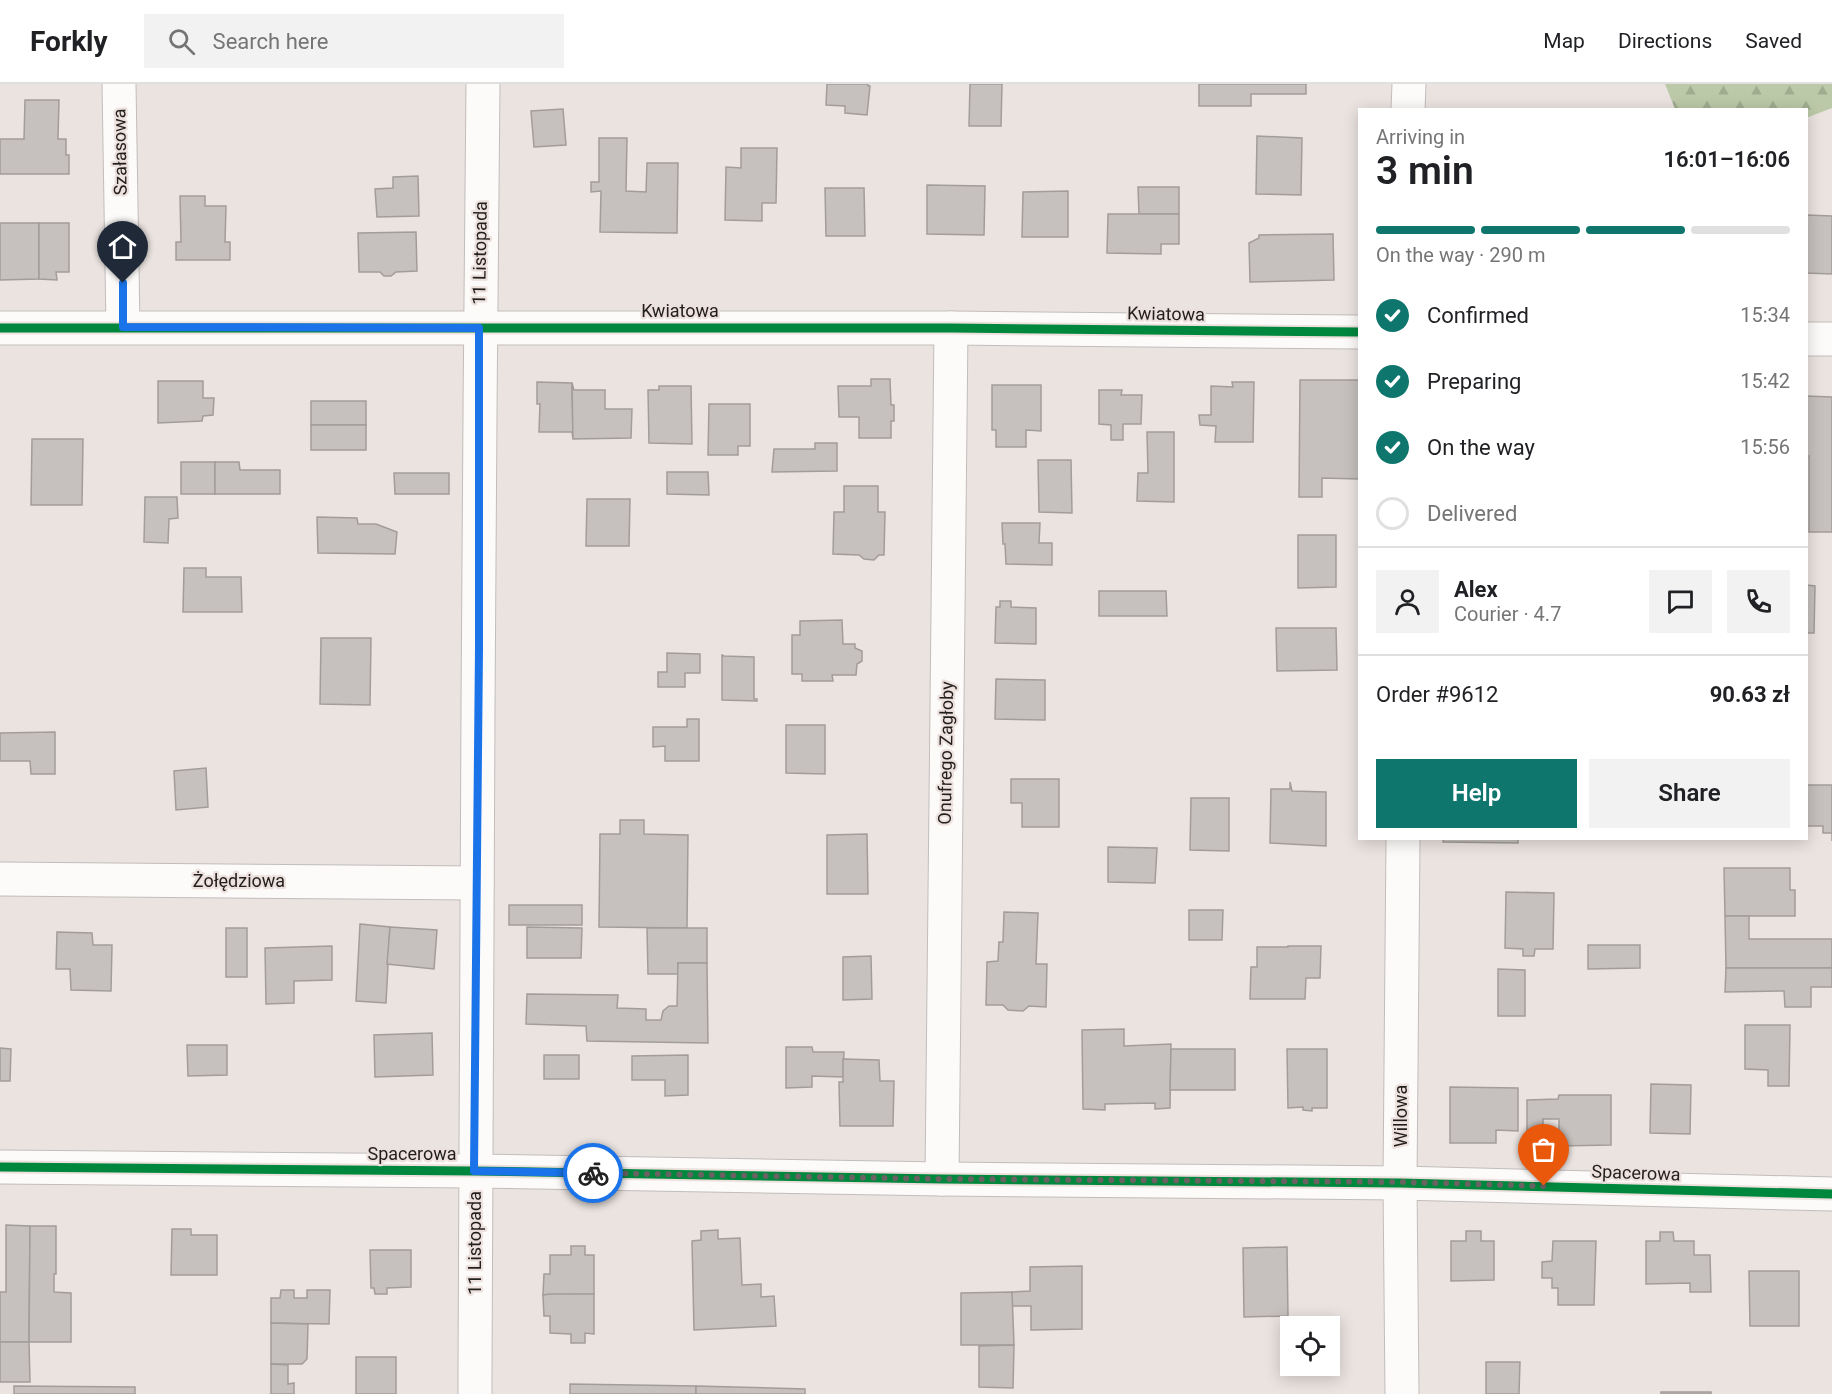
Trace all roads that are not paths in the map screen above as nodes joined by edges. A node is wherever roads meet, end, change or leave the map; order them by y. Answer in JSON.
{"nodes":[{"id":1,"x":119,"y":84,"type":"edge"},
{"id":2,"x":483,"y":84,"type":"edge"},
{"id":3,"x":1409,"y":84,"type":"edge"},
{"id":4,"x":1408,"y":108,"type":"edge"},
{"id":5,"x":123,"y":327,"type":"junction"},
{"id":6,"x":0,"y":328,"type":"edge"},
{"id":7,"x":479,"y":328,"type":"junction"},
{"id":8,"x":951,"y":328,"type":"junction"},
{"id":9,"x":1358,"y":333,"type":"edge"},
{"id":10,"x":1808,"y":339,"type":"edge"},
{"id":11,"x":1832,"y":339,"type":"edge"},
{"id":12,"x":1403,"y":840,"type":"edge"},
{"id":13,"x":0,"y":879,"type":"edge"},
{"id":14,"x":477,"y":883,"type":"junction"},
{"id":15,"x":0,"y":1167,"type":"edge"},
{"id":16,"x":474,"y":1171,"type":"junction"},
{"id":17,"x":942,"y":1179,"type":"junction"},
{"id":18,"x":1400,"y":1182,"type":"junction"},
{"id":19,"x":1832,"y":1194,"type":"edge"},
{"id":20,"x":475,"y":1394,"type":"edge"},
{"id":21,"x":1402,"y":1394,"type":"edge"}],
"edges":[{"from":1,"to":5,"type":"street","name":"Szałasowa"},
{"from":2,"to":7,"type":"street","name":"11 Listopada"},
{"from":3,"to":4,"type":"street"},
{"from":5,"to":6,"type":"street","name":"Kwiatowa"},
{"from":5,"to":7,"type":"street","name":"Kwiatowa"},
{"from":7,"to":8,"type":"street","name":"Kwiatowa"},
{"from":7,"to":14,"type":"street","name":"11 Listopada"},
{"from":8,"to":9,"type":"street","name":"Kwiatowa"},
{"from":8,"to":17,"type":"street","name":"Onufrego Zagłoby"},
{"from":10,"to":11,"type":"street"},
{"from":12,"to":18,"type":"street","name":"Willowa"},
{"from":13,"to":14,"type":"street","name":"Żołędziowa"},
{"from":14,"to":16,"type":"street","name":"11 Listopada"},
{"from":15,"to":16,"type":"street","name":"Spacerowa"},
{"from":16,"to":17,"type":"street","name":"Spacerowa"},
{"from":16,"to":20,"type":"street","name":"11 Listopada"},
{"from":17,"to":18,"type":"street","name":"Spacerowa"},
{"from":18,"to":19,"type":"street","name":"Spacerowa"},
{"from":18,"to":21,"type":"street","name":"Willowa"}]}
